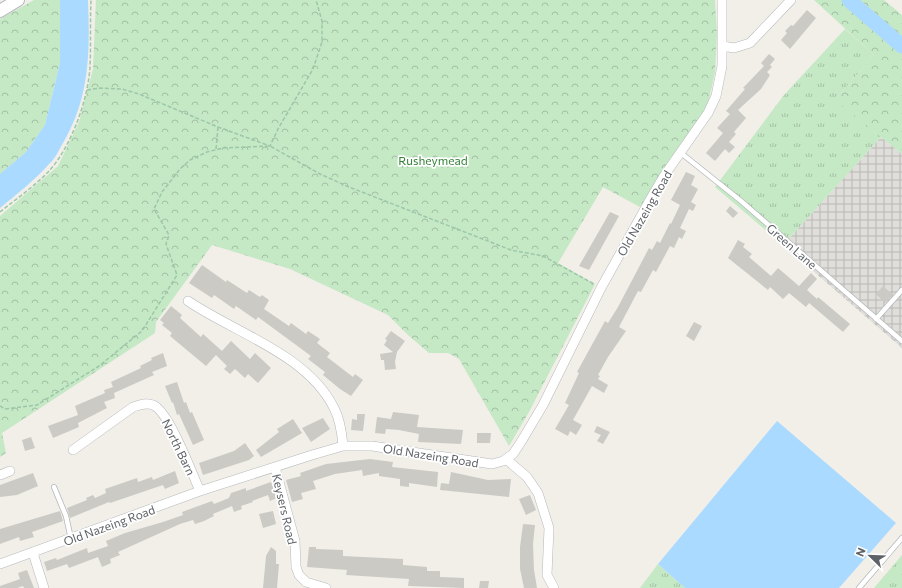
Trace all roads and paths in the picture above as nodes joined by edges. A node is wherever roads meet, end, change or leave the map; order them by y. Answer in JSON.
{"nodes":[{"id":1,"x":18,"y":0,"type":"edge"},
{"id":2,"x":91,"y":0,"type":"edge"},
{"id":3,"x":316,"y":0,"type":"edge"},
{"id":4,"x":722,"y":0,"type":"edge"},
{"id":5,"x":791,"y":0,"type":"edge"},
{"id":6,"x":0,"y":11,"type":"edge"},
{"id":7,"x":723,"y":46,"type":"junction"},
{"id":8,"x":87,"y":90,"type":"junction"},
{"id":9,"x":218,"y":127,"type":"junction"},
{"id":10,"x":270,"y":146,"type":"junction"},
{"id":11,"x":216,"y":149,"type":"junction"},
{"id":12,"x":681,"y":153,"type":"junction"},
{"id":13,"x":0,"y":212,"type":"edge"},
{"id":14,"x":601,"y":288,"type":"junction"},
{"id":15,"x":902,"y":290,"type":"edge"},
{"id":16,"x":188,"y":301,"type":"dead end"},
{"id":17,"x":876,"y":319,"type":"junction"},
{"id":18,"x":902,"y":340,"type":"edge"},
{"id":19,"x":0,"y":406,"type":"edge"},
{"id":20,"x":343,"y":446,"type":"junction"},
{"id":21,"x":74,"y":450,"type":"dead end"},
{"id":22,"x":506,"y":459,"type":"junction"},
{"id":23,"x":274,"y":467,"type":"junction"},
{"id":24,"x":10,"y":471,"type":"dead end"},
{"id":25,"x":0,"y":475,"type":"edge"},
{"id":26,"x":54,"y":487,"type":"dead end"},
{"id":27,"x":200,"y":491,"type":"junction"},
{"id":28,"x":902,"y":538,"type":"edge"},
{"id":29,"x":71,"y":539,"type":"junction"},
{"id":30,"x":33,"y":553,"type":"junction"},
{"id":31,"x":0,"y":564,"type":"edge"},
{"id":32,"x":44,"y":588,"type":"edge"},
{"id":33,"x":326,"y":588,"type":"edge"},
{"id":34,"x":554,"y":588,"type":"edge"},
{"id":35,"x":859,"y":588,"type":"edge"}],
"edges":[{"from":1,"to":6,"type":"main road"},
{"from":2,"to":8,"type":"path"},
{"from":3,"to":10,"type":"path"},
{"from":4,"to":7,"type":"street","name":"Old Nazeing Road"},
{"from":5,"to":7,"type":"street"},
{"from":7,"to":12,"type":"street","name":"Old Nazeing Road"},
{"from":8,"to":9,"type":"path"},
{"from":8,"to":13,"type":"path"},
{"from":9,"to":10,"type":"path"},
{"from":9,"to":11,"type":"path"},
{"from":10,"to":11,"type":"path"},
{"from":10,"to":14,"type":"path"},
{"from":11,"to":19,"type":"path"},
{"from":12,"to":14,"type":"street","name":"Old Nazeing Road"},
{"from":12,"to":17,"type":"lane","name":"Green Lane"},
{"from":14,"to":22,"type":"street","name":"Old Nazeing Road"},
{"from":15,"to":17,"type":"lane"},
{"from":16,"to":20,"type":"street"},
{"from":17,"to":18,"type":"lane","name":"Green Lane"},
{"from":20,"to":22,"type":"street","name":"Old Nazeing Road"},
{"from":20,"to":23,"type":"street","name":"Old Nazeing Road"},
{"from":21,"to":27,"type":"street","name":"North Barn"},
{"from":22,"to":34,"type":"street"},
{"from":23,"to":27,"type":"street","name":"Old Nazeing Road"},
{"from":23,"to":33,"type":"street","name":"Keysers Road"},
{"from":24,"to":25,"type":"street"},
{"from":26,"to":29,"type":"lane"},
{"from":27,"to":29,"type":"street","name":"Old Nazeing Road"},
{"from":28,"to":35,"type":"lane"},
{"from":29,"to":30,"type":"street","name":"Old Nazeing Road"},
{"from":30,"to":31,"type":"street","name":"Old Nazeing Road"},
{"from":30,"to":32,"type":"street"}]}
